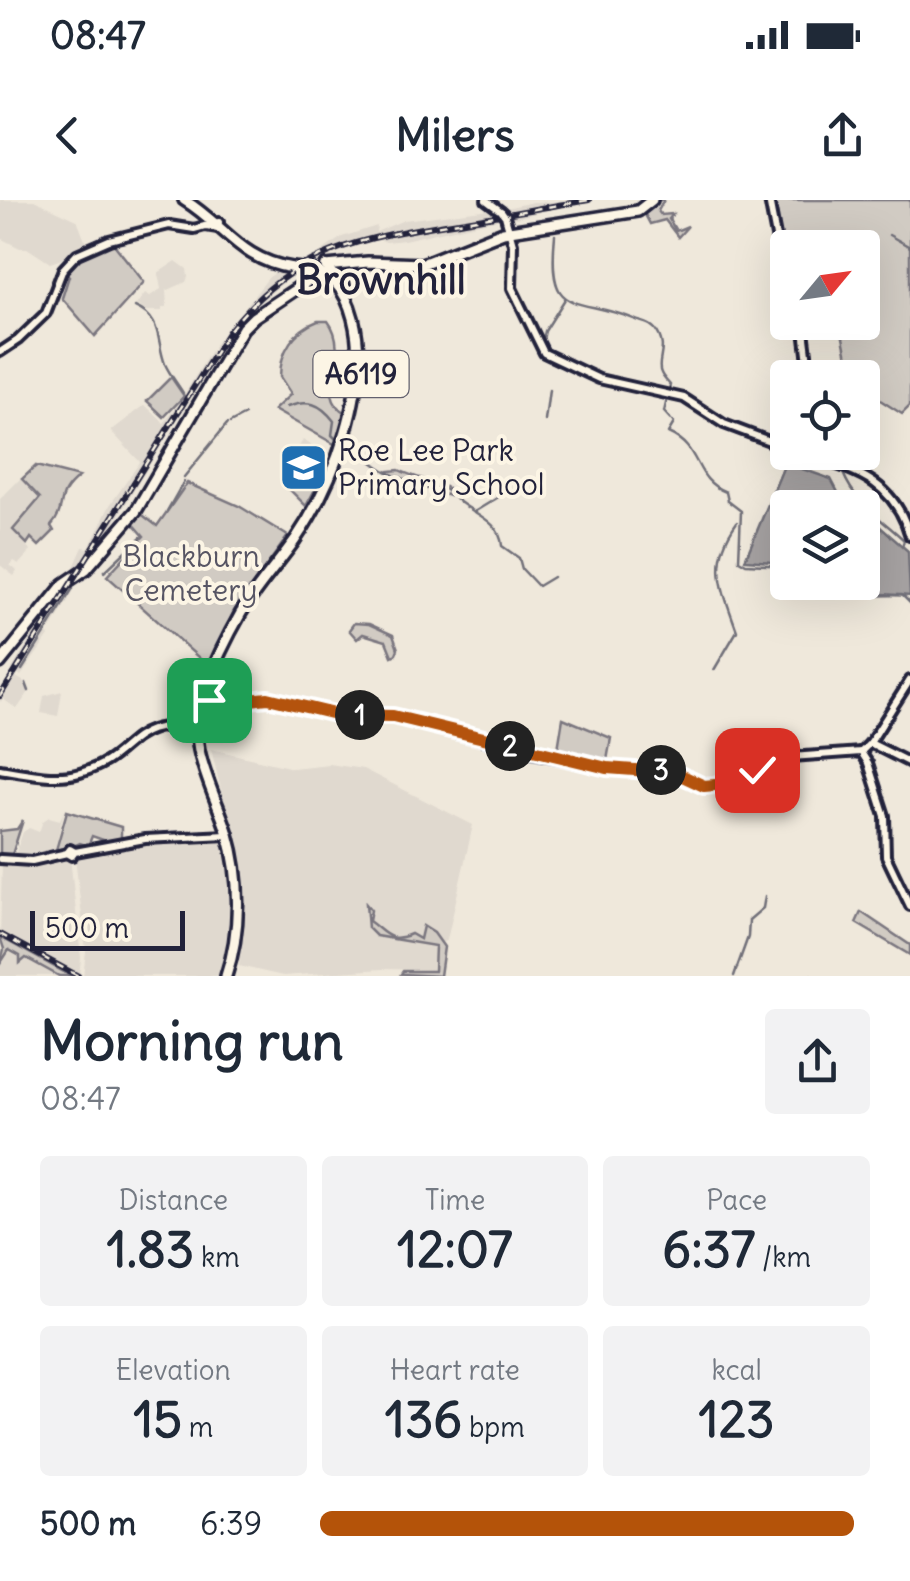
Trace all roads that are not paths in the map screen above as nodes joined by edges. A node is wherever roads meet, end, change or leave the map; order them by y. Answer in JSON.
{"nodes":[{"id":1,"x":184,"y":200,"type":"edge"},
{"id":2,"x":192,"y":200,"type":"edge"},
{"id":3,"x":486,"y":200,"type":"edge"},
{"id":4,"x":652,"y":200,"type":"edge"},
{"id":5,"x":769,"y":200,"type":"edge"},
{"id":6,"x":213,"y":223,"type":"junction"},
{"id":7,"x":511,"y":230,"type":"junction"},
{"id":8,"x":775,"y":230,"type":"edge"},
{"id":9,"x":316,"y":269,"type":"junction"},
{"id":10,"x":0,"y":352,"type":"edge"},
{"id":11,"x":770,"y":441,"type":"edge"},
{"id":12,"x":851,"y":470,"type":"edge"},
{"id":13,"x":898,"y":506,"type":"junction"},
{"id":14,"x":910,"y":512,"type":"edge"},
{"id":15,"x":910,"y":536,"type":"edge"},
{"id":16,"x":0,"y":663,"type":"edge"},
{"id":17,"x":910,"y":680,"type":"edge"},
{"id":18,"x":910,"y":694,"type":"edge"},
{"id":19,"x":204,"y":698,"type":"junction"},
{"id":20,"x":898,"y":699,"type":"junction"},
{"id":21,"x":199,"y":728,"type":"junction"},
{"id":22,"x":870,"y":743,"type":"junction"},
{"id":23,"x":861,"y":752,"type":"junction"},
{"id":24,"x":910,"y":763,"type":"edge"},
{"id":25,"x":0,"y":769,"type":"edge"},
{"id":26,"x":224,"y":822,"type":"junction"},
{"id":27,"x":230,"y":835,"type":"junction"},
{"id":28,"x":200,"y":836,"type":"junction"},
{"id":29,"x":0,"y":859,"type":"edge"},
{"id":30,"x":910,"y":906,"type":"edge"},
{"id":31,"x":228,"y":976,"type":"edge"}],
"edges":[{"from":1,"to":6,"type":"highway"},
{"from":2,"to":6,"type":"highway"},
{"from":3,"to":7,"type":"street"},
{"from":4,"to":7,"type":"highway"},
{"from":5,"to":8,"type":"street"},
{"from":6,"to":9,"type":"highway"},
{"from":6,"to":10,"type":"street"},
{"from":7,"to":9,"type":"highway"},
{"from":7,"to":11,"type":"street"},
{"from":9,"to":16,"type":"highway"},
{"from":9,"to":19,"type":"highway","number":"A6119"},
{"from":12,"to":13,"type":"street"},
{"from":13,"to":14,"type":"street"},
{"from":13,"to":15,"type":"street"},
{"from":17,"to":20,"type":"street"},
{"from":18,"to":20,"type":"street"},
{"from":19,"to":21,"type":"highway","number":"A6119"},
{"from":19,"to":23,"type":"street"},
{"from":20,"to":22,"type":"street"},
{"from":21,"to":25,"type":"street"},
{"from":21,"to":26,"type":"highway","number":"A6119"},
{"from":21,"to":27,"type":"highway","number":"A6119"},
{"from":22,"to":23,"type":"street"},
{"from":22,"to":24,"type":"street"},
{"from":23,"to":30,"type":"street"},
{"from":26,"to":27,"type":"highway","number":"A6119"},
{"from":26,"to":28,"type":"street"},
{"from":27,"to":28,"type":"street"},
{"from":27,"to":31,"type":"highway","number":"A6119"},
{"from":28,"to":29,"type":"street"}]}
